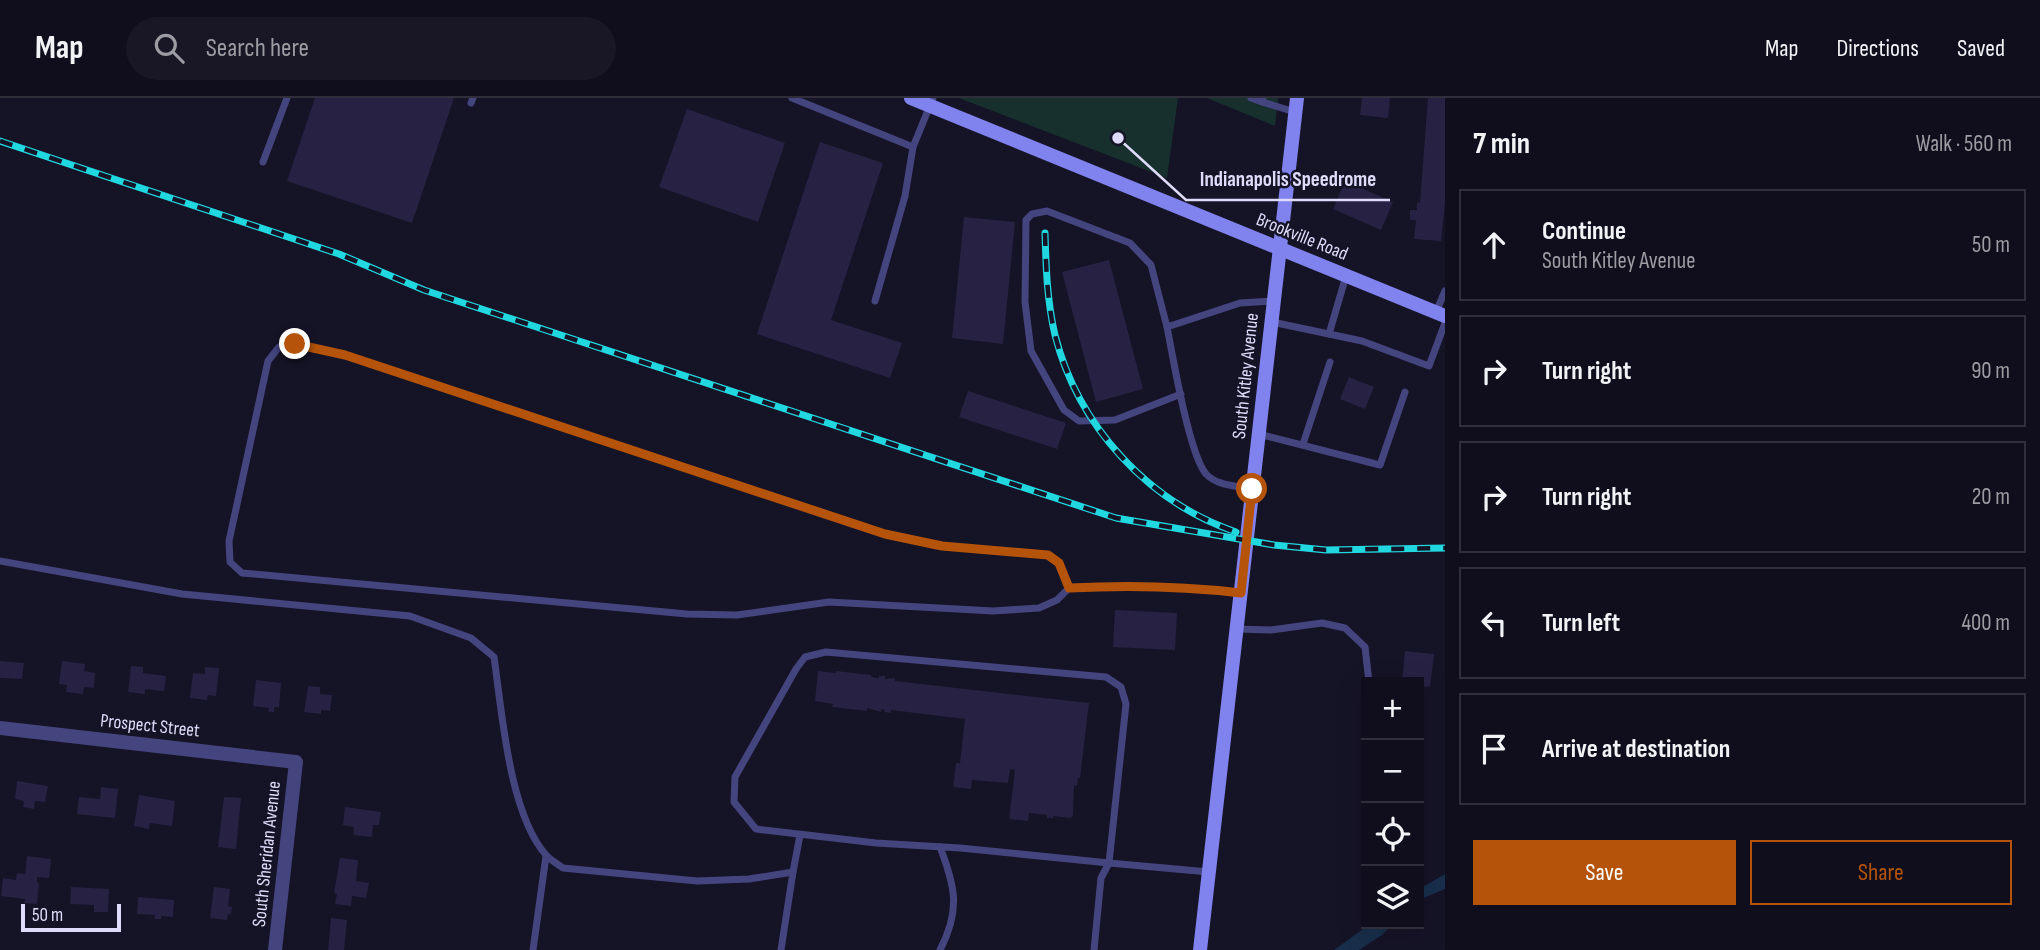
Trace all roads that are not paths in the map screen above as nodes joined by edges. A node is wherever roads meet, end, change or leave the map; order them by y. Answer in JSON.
{"nodes":[{"id":1,"x":287,"y":98,"type":"edge"},
{"id":2,"x":792,"y":98,"type":"edge"},
{"id":3,"x":911,"y":98,"type":"edge"},
{"id":4,"x":1251,"y":98,"type":"edge"},
{"id":5,"x":801,"y":100,"type":"edge"},
{"id":6,"x":1262,"y":100,"type":"edge"},
{"id":7,"x":932,"y":102,"type":"edge"},
{"id":8,"x":1296,"y":105,"type":"edge"},
{"id":9,"x":913,"y":146,"type":"junction"},
{"id":10,"x":263,"y":162,"type":"dead end"},
{"id":11,"x":1280,"y":249,"type":"junction"},
{"id":12,"x":1346,"y":276,"type":"junction"},
{"id":13,"x":1445,"y":291,"type":"edge"},
{"id":14,"x":1274,"y":300,"type":"junction"},
{"id":15,"x":875,"y":301,"type":"dead end"},
{"id":16,"x":1442,"y":317,"type":"edge"},
{"id":17,"x":1271,"y":321,"type":"junction"},
{"id":18,"x":1167,"y":327,"type":"junction"},
{"id":19,"x":1329,"y":334,"type":"junction"},
{"id":20,"x":1330,"y":362,"type":"dead end"},
{"id":21,"x":1405,"y":392,"type":"dead end"},
{"id":22,"x":1181,"y":394,"type":"junction"},
{"id":23,"x":1259,"y":434,"type":"junction"},
{"id":24,"x":1303,"y":444,"type":"junction"},
{"id":25,"x":1252,"y":489,"type":"junction"},
{"id":26,"x":0,"y":561,"type":"edge"},
{"id":27,"x":1069,"y":588,"type":"junction"},
{"id":28,"x":1241,"y":593,"type":"junction"},
{"id":29,"x":1237,"y":629,"type":"junction"},
{"id":30,"x":1368,"y":677,"type":"edge"},
{"id":31,"x":0,"y":728,"type":"edge"},
{"id":32,"x":296,"y":762,"type":"joint"},
{"id":33,"x":800,"y":835,"type":"junction"},
{"id":34,"x":940,"y":847,"type":"junction"},
{"id":35,"x":546,"y":856,"type":"junction"},
{"id":36,"x":1110,"y":863,"type":"junction"},
{"id":37,"x":793,"y":872,"type":"junction"},
{"id":38,"x":1209,"y":872,"type":"junction"},
{"id":39,"x":275,"y":950,"type":"edge"},
{"id":40,"x":533,"y":950,"type":"edge"},
{"id":41,"x":781,"y":950,"type":"edge"},
{"id":42,"x":940,"y":950,"type":"edge"},
{"id":43,"x":1094,"y":950,"type":"edge"},
{"id":44,"x":1200,"y":950,"type":"edge"}],
"edges":[{"from":1,"to":10,"type":"lane"},
{"from":2,"to":5,"type":"lane"},
{"from":3,"to":7,"type":"street","name":"Brookville Road"},
{"from":4,"to":6,"type":"lane"},
{"from":5,"to":9,"type":"lane"},
{"from":6,"to":8,"type":"lane"},
{"from":7,"to":9,"type":"lane"},
{"from":7,"to":11,"type":"street","name":"Brookville Road"},
{"from":8,"to":11,"type":"street","name":"South Kitley Avenue"},
{"from":9,"to":15,"type":"lane"},
{"from":11,"to":12,"type":"street","name":"Brookville Road"},
{"from":11,"to":14,"type":"street","name":"South Kitley Avenue"},
{"from":12,"to":16,"type":"street","name":"Brookville Road"},
{"from":12,"to":19,"type":"lane"},
{"from":13,"to":16,"type":"lane"},
{"from":14,"to":17,"type":"street","name":"South Kitley Avenue"},
{"from":14,"to":18,"type":"lane"},
{"from":16,"to":19,"type":"lane"},
{"from":17,"to":19,"type":"lane"},
{"from":17,"to":23,"type":"street","name":"South Kitley Avenue"},
{"from":18,"to":22,"type":"lane"},
{"from":18,"to":22,"type":"lane"},
{"from":20,"to":24,"type":"lane"},
{"from":21,"to":24,"type":"lane"},
{"from":22,"to":25,"type":"lane"},
{"from":23,"to":24,"type":"lane"},
{"from":23,"to":25,"type":"street","name":"South Kitley Avenue"},
{"from":25,"to":28,"type":"street","name":"South Kitley Avenue"},
{"from":26,"to":35,"type":"lane"},
{"from":27,"to":27,"type":"lane"},
{"from":27,"to":28,"type":"lane"},
{"from":28,"to":29,"type":"street","name":"South Kitley Avenue"},
{"from":29,"to":30,"type":"lane"},
{"from":29,"to":38,"type":"street","name":"South Kitley Avenue"},
{"from":31,"to":32,"type":"street","name":"Prospect Street"},
{"from":32,"to":39,"type":"street","name":"South Sheridan Avenue"},
{"from":33,"to":34,"type":"lane"},
{"from":33,"to":36,"type":"lane"},
{"from":33,"to":37,"type":"lane"},
{"from":34,"to":36,"type":"lane"},
{"from":34,"to":42,"type":"lane"},
{"from":35,"to":37,"type":"lane"},
{"from":35,"to":40,"type":"lane"},
{"from":36,"to":38,"type":"lane"},
{"from":36,"to":43,"type":"lane"},
{"from":37,"to":41,"type":"lane"},
{"from":38,"to":44,"type":"street","name":"South Kitley Avenue"}]}
